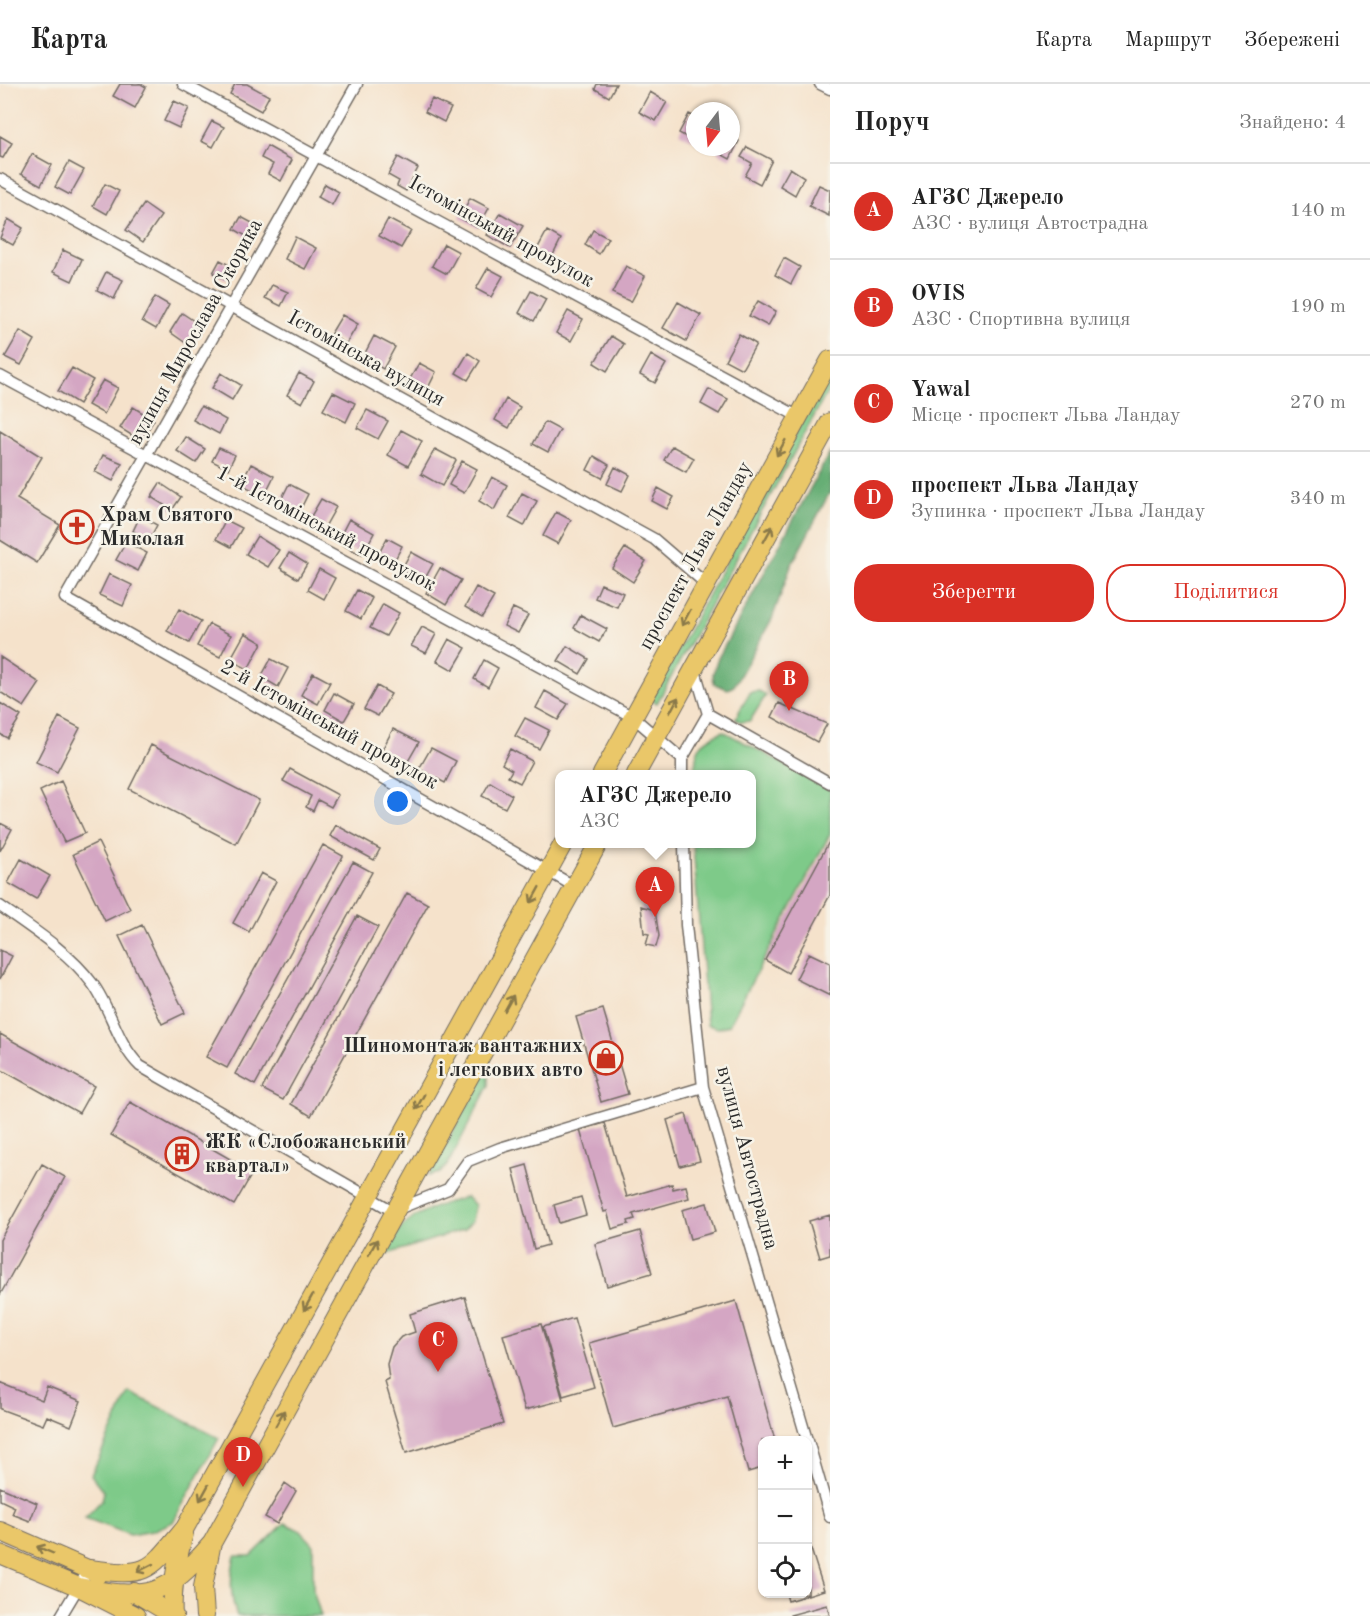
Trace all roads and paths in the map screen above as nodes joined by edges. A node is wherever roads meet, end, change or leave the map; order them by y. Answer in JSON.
{"nodes":[{"id":1,"x":183,"y":84,"type":"edge"},
{"id":2,"x":357,"y":84,"type":"edge"},
{"id":3,"x":820,"y":84,"type":"edge"},
{"id":4,"x":830,"y":89,"type":"edge"},
{"id":5,"x":318,"y":155,"type":"junction"},
{"id":6,"x":0,"y":179,"type":"edge"},
{"id":7,"x":232,"y":307,"type":"junction"},
{"id":8,"x":830,"y":360,"type":"edge"},
{"id":9,"x":0,"y":376,"type":"edge"},
{"id":10,"x":799,"y":417,"type":"junction"},
{"id":11,"x":830,"y":422,"type":"edge"},
{"id":12,"x":148,"y":455,"type":"junction"},
{"id":13,"x":705,"y":583,"type":"junction"},
{"id":14,"x":65,"y":598,"type":"joint"},
{"id":15,"x":694,"y":666,"type":"junction"},
{"id":16,"x":708,"y":714,"type":"junction"},
{"id":17,"x":633,"y":717,"type":"junction"},
{"id":18,"x":658,"y":736,"type":"junction"},
{"id":19,"x":682,"y":759,"type":"junction"},
{"id":20,"x":604,"y":770,"type":"edge"},
{"id":21,"x":638,"y":770,"type":"edge"},
{"id":22,"x":682,"y":770,"type":"edge"},
{"id":23,"x":830,"y":783,"type":"edge"},
{"id":24,"x":560,"y":848,"type":"edge"},
{"id":25,"x":595,"y":848,"type":"edge"},
{"id":26,"x":684,"y":848,"type":"edge"},
{"id":27,"x":548,"y":871,"type":"junction"},
{"id":28,"x":574,"y":886,"type":"junction"},
{"id":29,"x":0,"y":906,"type":"edge"},
{"id":30,"x":703,"y":1087,"type":"junction"},
{"id":31,"x":367,"y":1197,"type":"junction"},
{"id":32,"x":393,"y":1211,"type":"junction"},
{"id":33,"x":806,"y":1436,"type":"edge"},
{"id":34,"x":812,"y":1458,"type":"edge"},
{"id":35,"x":830,"y":1517,"type":"edge"},
{"id":36,"x":185,"y":1528,"type":"junction"},
{"id":37,"x":0,"y":1531,"type":"edge"},
{"id":38,"x":212,"y":1543,"type":"junction"},
{"id":39,"x":0,"y":1554,"type":"edge"},
{"id":40,"x":89,"y":1569,"type":"junction"},
{"id":41,"x":174,"y":1582,"type":"junction"},
{"id":42,"x":79,"y":1587,"type":"junction"},
{"id":43,"x":141,"y":1595,"type":"junction"},
{"id":44,"x":61,"y":1616,"type":"edge"},
{"id":45,"x":136,"y":1616,"type":"edge"},
{"id":46,"x":173,"y":1616,"type":"edge"},
{"id":47,"x":205,"y":1616,"type":"edge"}],
"edges":[{"from":1,"to":5,"type":"street","name":"Істомінський провулок"},
{"from":2,"to":5,"type":"street","name":"вулиця Мирослава Скорика"},
{"from":3,"to":4,"type":"street"},
{"from":5,"to":7,"type":"street","name":"вулиця Мирослава Скорика"},
{"from":5,"to":10,"type":"street","name":"Істомінський провулок"},
{"from":6,"to":7,"type":"street","name":"Істомінська вулиця"},
{"from":7,"to":12,"type":"street","name":"вулиця Мирослава Скорика"},
{"from":7,"to":13,"type":"street","name":"Істомінська вулиця"},
{"from":8,"to":10,"type":"main road","name":"проспект Льва Ландау"},
{"from":9,"to":12,"type":"street","name":"1-й Істомінський провулок"},
{"from":10,"to":13,"type":"main road","name":"проспект Льва Ландау","one_way":true},
{"from":15,"to":11,"type":"main road","one_way":true},
{"from":12,"to":14,"type":"street","name":"вулиця Мирослава Скорика"},
{"from":12,"to":17,"type":"street","name":"1-й Істомінський провулок"},
{"from":13,"to":17,"type":"main road","name":"проспект Льва Ландау","one_way":true},
{"from":14,"to":27,"type":"street","name":"2-й Істомінський провулок"},
{"from":15,"to":16,"type":"street"},
{"from":18,"to":15,"type":"main road","one_way":true},
{"from":16,"to":19,"type":"street"},
{"from":16,"to":23,"type":"street"},
{"from":17,"to":18,"type":"street","name":"1-й Істомінський провулок"},
{"from":17,"to":20,"type":"main road","name":"проспект Льва Ландау"},
{"from":18,"to":19,"type":"street"},
{"from":18,"to":21,"type":"main road"},
{"from":19,"to":22,"type":"street"},
{"from":24,"to":27,"type":"main road"},
{"from":25,"to":28,"type":"main road"},
{"from":26,"to":30,"type":"street","name":"вулиця Автострадна"},
{"from":27,"to":28,"type":"street","name":"2-й Істомінський провулок"},
{"from":27,"to":31,"type":"main road","one_way":true},
{"from":32,"to":28,"type":"main road","one_way":true},
{"from":29,"to":31,"type":"street"},
{"from":30,"to":32,"type":"street"},
{"from":30,"to":33,"type":"street","name":"вулиця Автострадна"},
{"from":31,"to":32,"type":"street"},
{"from":31,"to":36,"type":"main road","one_way":true},
{"from":38,"to":32,"type":"main road","one_way":true},
{"from":34,"to":35,"type":"street","name":"вулиця Автострадна"},
{"from":36,"to":40,"type":"main road","one_way":true},
{"from":36,"to":41,"type":"main road"},
{"from":40,"to":37,"type":"main road","one_way":true},
{"from":38,"to":41,"type":"main road"},
{"from":38,"to":47,"type":"main road"},
{"from":39,"to":42,"type":"main road"},
{"from":40,"to":42,"type":"street"},
{"from":40,"to":43,"type":"main road"},
{"from":41,"to":43,"type":"main road"},
{"from":41,"to":46,"type":"main road"},
{"from":42,"to":43,"type":"main road"},
{"from":42,"to":44,"type":"street"},
{"from":42,"to":45,"type":"main road"},
{"from":43,"to":46,"type":"main road"}]}
